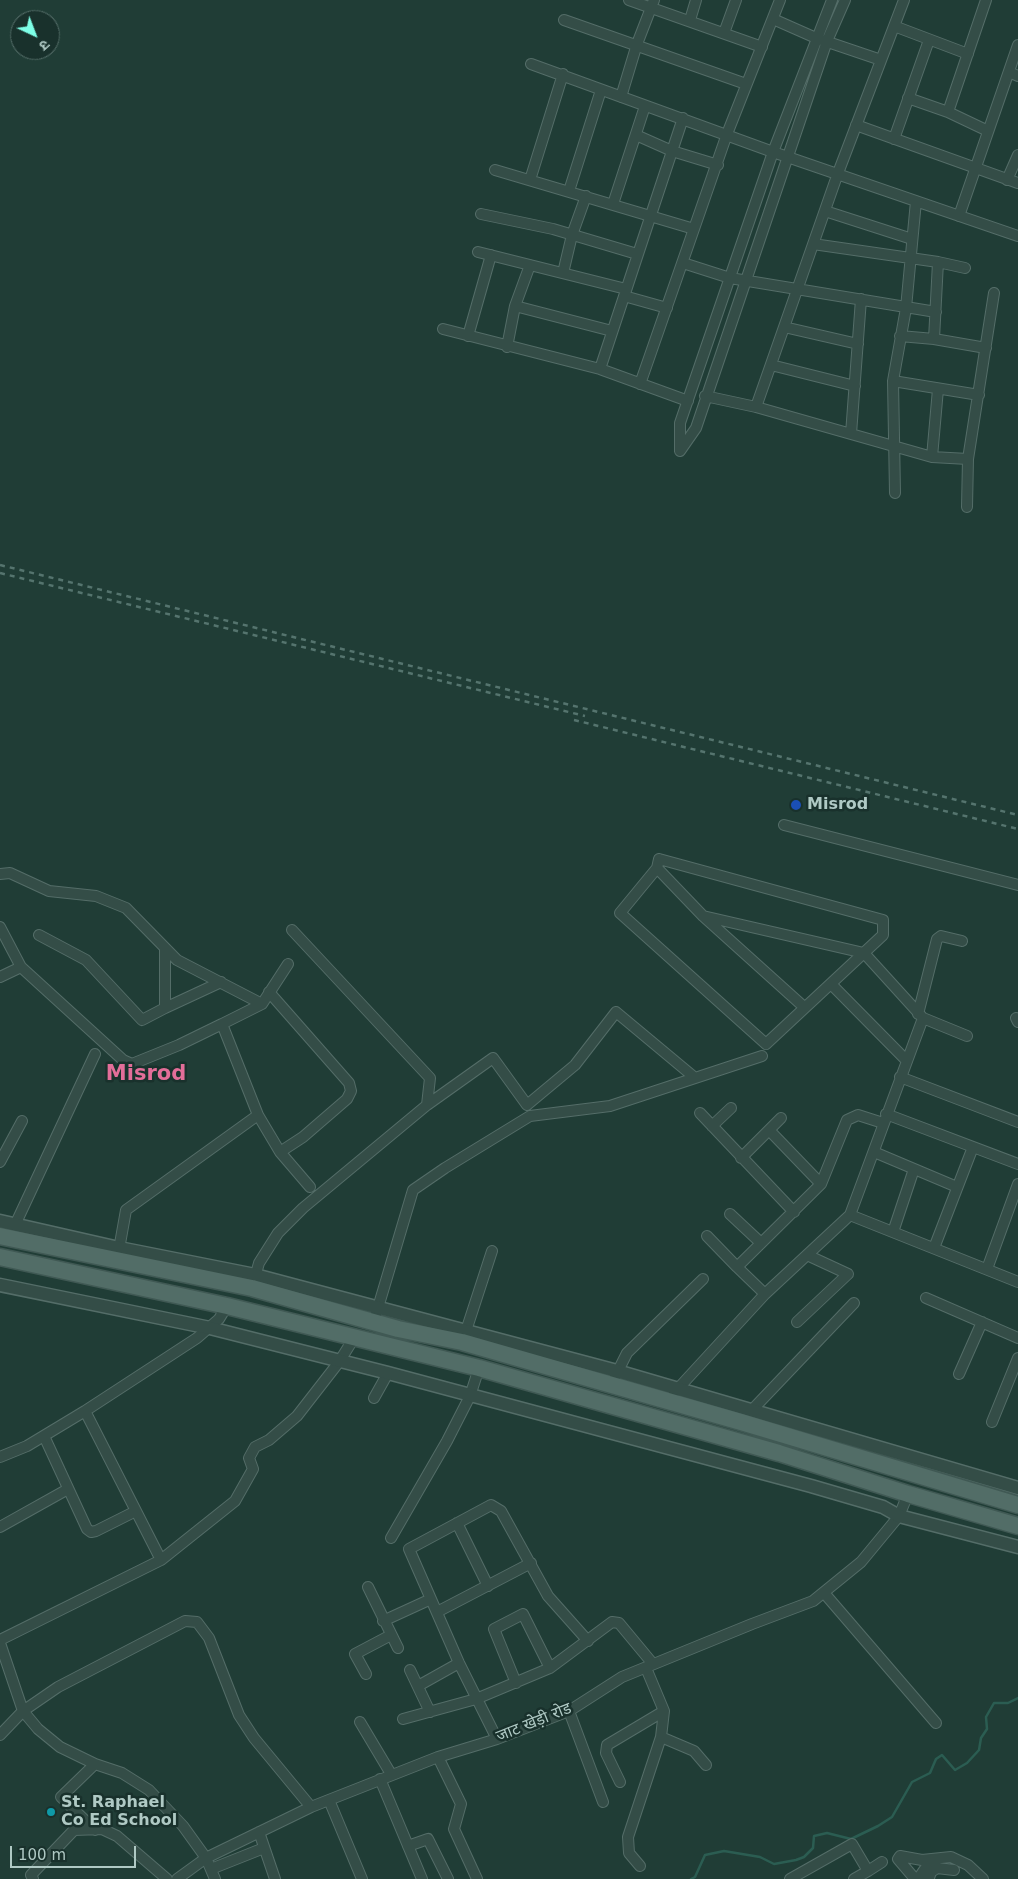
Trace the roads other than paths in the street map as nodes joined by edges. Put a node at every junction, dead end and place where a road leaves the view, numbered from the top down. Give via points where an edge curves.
1 (629, 0) edge
2 (696, 0) edge
3 (736, 0) edge
4 (780, 0) edge
5 (832, 0) edge
6 (845, 0) edge
7 (904, 0) edge
8 (986, 0) edge
9 (653, 4) edge
10 (773, 19) junction
11 (564, 20) dead end
12 (690, 20) junction
13 (894, 26) junction
14 (724, 33) junction
15 (816, 38) junction
16 (929, 40) junction
17 (827, 42) junction
18 (637, 44) junction
19 (1018, 45) edge
20 (762, 46) junction
21 (968, 54) junction
22 (881, 60) junction
23 (532, 64) dead end
24 (563, 74) junction
25 (1013, 74) edge
26 (746, 84) junction
27 (601, 90) junction
28 (621, 97) junction
29 (908, 98) junction
30 (646, 106) junction
31 (948, 112) junction
32 (682, 118) junction
33 (856, 125) junction
34 (988, 131) junction
35 (727, 134) junction
36 (636, 135) junction
37 (894, 139) junction
38 (672, 151) junction
39 (773, 152) junction
40 (1018, 155) edge
41 (788, 156) junction
42 (718, 165) junction
43 (975, 169) junction
44 (495, 170) dead end
45 (838, 172) junction
46 (530, 180) junction
47 (1007, 180) junction
48 (1018, 183) edge
49 (569, 191) junction
50 (586, 196) junction
51 (916, 200) junction
52 (613, 204) junction
53 (824, 211) junction
54 (481, 214) dead end
55 (650, 216) junction
56 (959, 216) junction
57 (694, 229) junction
58 (572, 235) junction
59 (1018, 236) edge
60 (912, 240) junction
61 (813, 244) junction
62 (478, 252) dead end
63 (637, 254) junction
64 (491, 255) junction
65 (909, 258) junction
66 (938, 262) junction
67 (683, 263) junction
68 (530, 265) junction
69 (965, 268) dead end
70 (563, 273) junction
71 (730, 278) junction
72 (745, 281) junction
73 (797, 290) junction
74 (625, 292) junction
75 (994, 293) dead end
76 (861, 299) junction
77 (515, 306) junction
78 (668, 308) junction
79 (906, 308) junction
80 (936, 312) junction
81 (784, 327) junction
82 (443, 329) dead end
83 (612, 331) junction
84 (468, 336) junction
85 (900, 336) junction
86 (934, 339) junction
87 (858, 344) junction
88 (507, 347) junction
89 (986, 348) junction
90 (771, 365) junction
91 (600, 369) junction
92 (893, 380) junction
93 (640, 384) junction
94 (855, 386) junction
95 (938, 389) junction
96 (979, 395) junction
97 (705, 396) junction
98 (688, 400) junction
99 (756, 407) junction
100 (851, 434) junction
101 (894, 447) junction
102 (932, 458) junction
103 (968, 459) junction
104 (895, 493) dead end
105 (967, 507) dead end
106 (784, 825) dead end
107 (657, 868) junction
108 (0, 874) edge
109 (1018, 885) edge
110 (703, 916) junction
111 (0, 927) edge
112 (292, 930) dead end
113 (39, 935) dead end
114 (962, 941) dead end
115 (165, 949) junction
116 (864, 953) junction
117 (288, 964) dead end
118 (21, 967) junction
119 (0, 977) edge
120 (221, 982) junction
121 (831, 984) junction
122 (269, 992) junction
123 (262, 1004) junction
124 (804, 1007) junction
125 (165, 1008) junction
126 (921, 1016) junction
127 (222, 1024) junction
128 (967, 1036) dead end
129 (95, 1054) dead end
130 (762, 1056) dead end
131 (907, 1062) junction
132 (694, 1076) junction
133 (900, 1077) junction
134 (427, 1105) junction
135 (731, 1108) dead end
136 (700, 1113) dead end
137 (258, 1114) junction
138 (781, 1118) dead end
139 (885, 1119) junction
140 (22, 1120) dead end
141 (1017, 1120) edge
142 (712, 1126) junction
143 (769, 1130) junction
144 (973, 1147) junction
145 (280, 1152) junction
146 (874, 1152) junction
147 (741, 1158) junction
148 (0, 1162) edge
149 (1018, 1164) edge
150 (914, 1169) junction
151 (821, 1184) junction
152 (1018, 1184) edge
153 (310, 1187) dead end
154 (957, 1187) junction
155 (794, 1212) junction
156 (730, 1214) dead end
157 (850, 1215) junction
158 (0, 1222) edge
159 (15, 1225) junction
160 (893, 1232) junction
161 (0, 1236) edge
162 (707, 1236) dead end
163 (761, 1243) junction
164 (934, 1248) junction
165 (492, 1252) dead end
166 (118, 1254) junction
167 (807, 1256) junction
168 (0, 1257) edge
169 (737, 1267) junction
170 (987, 1269) junction
171 (703, 1279) dead end
172 (254, 1281) junction
173 (1018, 1282) edge
174 (0, 1285) edge
175 (765, 1294) junction
176 (926, 1298) dead end
177 (854, 1303) dead end
178 (227, 1306) junction
179 (376, 1315) junction
180 (798, 1322) dead end
181 (982, 1322) junction
182 (210, 1328) junction
183 (464, 1336) junction
184 (354, 1338) junction
185 (1018, 1338) edge
186 (1018, 1358) edge
187 (339, 1362) junction
188 (479, 1368) junction
189 (388, 1373) junction
190 (959, 1374) dead end
191 (614, 1378) junction
192 (672, 1395) junction
193 (470, 1396) junction
194 (374, 1398) dead end
195 (752, 1410) junction
196 (85, 1411) junction
197 (992, 1422) dead end
198 (44, 1436) junction
199 (0, 1457) edge
200 (1018, 1488) edge
201 (68, 1489) junction
202 (908, 1494) junction
203 (1018, 1505) edge
204 (136, 1511) junction
205 (899, 1516) junction
206 (457, 1523) junction
207 (1018, 1526) edge
208 (0, 1527) edge
209 (391, 1538) dead end
210 (1018, 1548) edge
211 (161, 1560) junction
212 (531, 1562) junction
213 (488, 1586) junction
214 (368, 1587) dead end
215 (825, 1594) junction
216 (431, 1599) junction
217 (437, 1612) junction
218 (383, 1621) junction
219 (391, 1635) junction
220 (588, 1641) junction
221 (1, 1647) edge
222 (398, 1648) dead end
223 (459, 1663) junction
224 (649, 1666) junction
225 (550, 1668) junction
226 (410, 1670) dead end
227 (366, 1674) dead end
228 (516, 1683) junction
229 (418, 1686) junction
230 (476, 1699) junction
231 (23, 1711) junction
232 (569, 1711) junction
233 (664, 1711) junction
234 (430, 1712) junction
235 (403, 1718) dead end
236 (360, 1722) dead end
237 (936, 1723) dead end
238 (5, 1724) edge
239 (0, 1736) edge
240 (661, 1737) junction
241 (497, 1739) junction
242 (438, 1757) junction
243 (95, 1764) junction
244 (706, 1765) dead end
245 (391, 1774) junction
246 (380, 1779) junction
247 (620, 1782) dead end
248 (329, 1800) junction
249 (603, 1802) dead end
250 (311, 1808) junction
251 (95, 1830) junction
252 (259, 1832) junction
253 (408, 1846) junction
254 (264, 1848) junction
255 (206, 1858) junction
256 (957, 1859) junction
257 (931, 1860) junction
258 (882, 1862) dead end
259 (640, 1866) dead end
260 (868, 1871) junction
261 (213, 1874) edge
262 (955, 1874) edge
263 (929, 1878) dead end
264 (33, 1879) edge
265 (167, 1879) edge
266 (177, 1879) edge
267 (275, 1879) edge
268 (362, 1879) edge
269 (422, 1879) edge
270 (448, 1879) edge
271 (477, 1879) edge
272 (790, 1879) edge
273 (854, 1879) edge
274 (916, 1879) edge
275 (982, 1879) edge

1 - 9 street
2 - 12 street
3 - 14 street
4 - 10 street
5 - 15 street
6 - 17 street
7 - 13 street
8 - 21 street
9 - 12 street
9 - 18 street
10 - 15 street
10 - 20 street
11 - 18 street
12 - 14 street
13 - 16 street
13 - 22 street
14 - 20 street
15 - 17 street
15 - 39 street
16 - 21 street
16 - 29 street
17 - 22 street
17 - 41 street
18 - 26 street
18 - 28 street
19 - 25 street
20 - 26 street
21 - 31 street
22 - 33 street
23 - 24 street
24 - 27 street
24 - 46 street
25 - 34 street
26 - 35 street
27 - 28 street
27 - 49 street
28 - 30 street
29 - 31 street
29 - 37 street
30 - 32 street
30 - 36 street
31 - 34 street
32 - 35 street
32 - 38 street
33 - 37 street
33 - 45 street
34 - 43 street
35 - 39 street
35 - 42 street
36 - 38 street
36 - 52 street
37 - 43 street
38 - 42 street
38 - 55 street
39 - 41 street
39 - 71 street
40 - 47 street
41 - 45 street
41 - 72 street
42 - 57 street
43 - 47 street
43 - 56 street
44 - 46 street
45 - 51 street
45 - 53 street
46 - 49 street
47 - 48 street
49 - 50 street
50 - 52 street
50 - 58 street
51 - 56 street
51 - 60 street
52 - 55 street
53 - 60 street
53 - 61 street
54 - 58 street
55 - 57 street
55 - 63 street
56 - 59 street
57 - 67 street
58 - 63 street
58 - 70 street
60 - 65 street
61 - 65 street
61 - 73 street
62 - 64 street
63 - 74 street
64 - 68 street
64 - 84 street
65 - 66 street
65 - 79 street
66 - 69 street
66 - 80 street
67 - 71 street
67 - 78 street
68 - 70 street
68 - 77 street
70 - 74 street
71 - 72 street
71 - 98 street
72 - 73 street
72 - 97 street
73 - 76 street
73 - 81 street
74 - 78 street
74 - 83 street
75 - 89 street
76 - 79 street
76 - 87 street
77 - 83 street
77 - 88 street
78 - 93 street
79 - 80 street
79 - 85 street
80 - 86 street
81 - 87 street
81 - 90 street
82 - 84 street
83 - 91 street
84 - 88 street
85 - 86 street
85 - 92 street
86 - 89 street
87 - 94 street
88 - 91 street
89 - 96 street
90 - 94 street
90 - 99 street
91 - 93 street
92 - 95 street
92 - 101 street
93 - 98 street
94 - 100 street
95 - 96 street
95 - 102 street
96 - 103 street
97 - 98 street via 696,428 680,451 680,424
97 - 99 street
99 - 100 street
100 - 101 street
101 - 102 street
101 - 104 street
102 - 103 street
103 - 105 street
106 - 109 street
107 - 110 street
107 - 116 street via 659,859 883,920 883,935
107 - 124 street via 620,913 766,1044
108 - 115 street via 10,873 49,891 96,896 126,908
110 - 116 street
110 - 124 street
111 - 118 street
112 - 134 street via 430,1078
113 - 125 street via 86,960 142,1020
114 - 126 street via 941,936 938,939
115 - 120 street via 177,960
115 - 125 street
116 - 121 street
116 - 126 street
117 - 122 street
118 - 119 street
118 - 127 street via 122,1060 132,1064 179,1046
120 - 123 street
120 - 125 street
121 - 124 street
121 - 131 street
122 - 123 street
122 - 145 street via 349,1083 351,1091 348,1099
123 - 127 street
126 - 128 street
126 - 131 street
127 - 137 street
129 - 159 street
130 - 132 street
131 - 133 street
132 - 134 street via 616,1012 575,1065 527,1105 493,1058
132 - 179 street via 610,1106 530,1116 413,1190
133 - 139 street
133 - 141 street
134 - 172 street via 303,1208 278,1233 259,1263
135 - 142 street
136 - 142 street
137 - 145 street
137 - 166 street via 126,1210
138 - 143 street
139 - 144 street
139 - 146 street
139 - 151 street via 858,1115 847,1120
140 - 148 street
142 - 147 street
143 - 147 street
143 - 151 street
144 - 149 street
144 - 154 street
145 - 153 street
146 - 150 street
146 - 157 street
147 - 155 street
150 - 154 street
150 - 160 street
151 - 155 street
152 - 170 street
154 - 164 street
155 - 163 street
156 - 163 street
157 - 160 street
157 - 167 street
158 - 159 street
159 - 166 street
160 - 164 street
161 - 166 main road
162 - 169 street
163 - 169 street
164 - 170 street
165 - 183 street
166 - 172 main road
167 - 175 street
167 - 180 street via 848,1274
168 - 178 main road
169 - 175 street
170 - 173 street
171 - 191 street via 627,1353
172 - 179 main road
174 - 182 street
175 - 192 street
176 - 181 street
177 - 195 street
178 - 182 street
178 - 184 main road
179 - 183 main road
181 - 185 street
181 - 190 street
182 - 187 street
182 - 196 street
183 - 191 main road
184 - 187 street
184 - 188 main road
186 - 197 street
187 - 189 street
187 - 211 street via 297,1416 255,1448 249,1458 253,1469 228,1508
188 - 193 street
188 - 202 main road via 769,1450
189 - 193 street
189 - 194 street
191 - 192 main road
192 - 195 street
192 - 203 main road
193 - 205 street via 820,1489 883,1507
193 - 209 street
195 - 200 street
196 - 198 street
196 - 204 street
198 - 199 street
198 - 201 street
201 - 204 street via 91,1532
201 - 208 street
202 - 205 street, जाट खेड़ी रोड
202 - 207 main road
204 - 211 street
205 - 210 street
205 - 215 street, जाट खेड़ी रोड via 861,1562
206 - 212 street via 491,1505 501,1511
206 - 213 street
206 - 216 street via 409,1549
211 - 221 street
212 - 213 street
212 - 220 street via 548,1596
213 - 217 street
214 - 218 street
215 - 224 street, जाट खेड़ी रोड via 813,1602
215 - 237 street
216 - 217 street
216 - 218 street
217 - 223 street
218 - 219 street
219 - 222 street
219 - 227 street via 355,1654
220 - 224 street via 616,1622
220 - 225 street
221 - 231 street
223 - 229 street
223 - 230 street
224 - 232 street, जाट खेड़ी रोड via 622,1677
224 - 233 street
225 - 228 street
225 - 228 street via 523,1614 494,1629
226 - 229 street
228 - 230 street
229 - 234 street
230 - 234 street
230 - 241 street
231 - 238 street
231 - 243 street via 60,1747
231 - 250 street via 58,1687 186,1621 198,1622 209,1638 239,1715
232 - 241 street, जाट खेड़ी रोड
232 - 249 street
233 - 240 street
233 - 247 street via 607,1745 606,1753
234 - 235 street
236 - 245 street
238 - 239 street
240 - 244 street via 694,1751
240 - 259 street via 628,1837 629,1852
241 - 242 street, जाट खेड़ी रोड
242 - 245 street, जाट खेड़ी रोड
242 - 271 street via 461,1804 454,1829
243 - 251 street via 61,1797
243 - 255 street via 122,1773 149,1790 183,1826
245 - 246 street, जाट खेड़ी रोड
246 - 248 street, जाट खेड़ी रोड
246 - 253 street
248 - 250 street, जाट खेड़ी रोड
248 - 268 street
250 - 252 street, जाट खेड़ी रोड
251 - 264 street via 74,1830 30,1876
251 - 265 street via 102,1829 117,1836
252 - 254 street
252 - 255 street, जाट खेड़ी रोड
253 - 269 street
253 - 270 street via 428,1839
254 - 261 street
254 - 267 street
255 - 261 street
255 - 266 street, जाट खेड़ी रोड
256 - 257 street
256 - 262 street
256 - 275 street
257 - 274 street
257 - 274 street via 900,1856 898,1859
258 - 260 street
260 - 272 street via 852,1844
260 - 273 street
262 - 263 street via 937,1868

